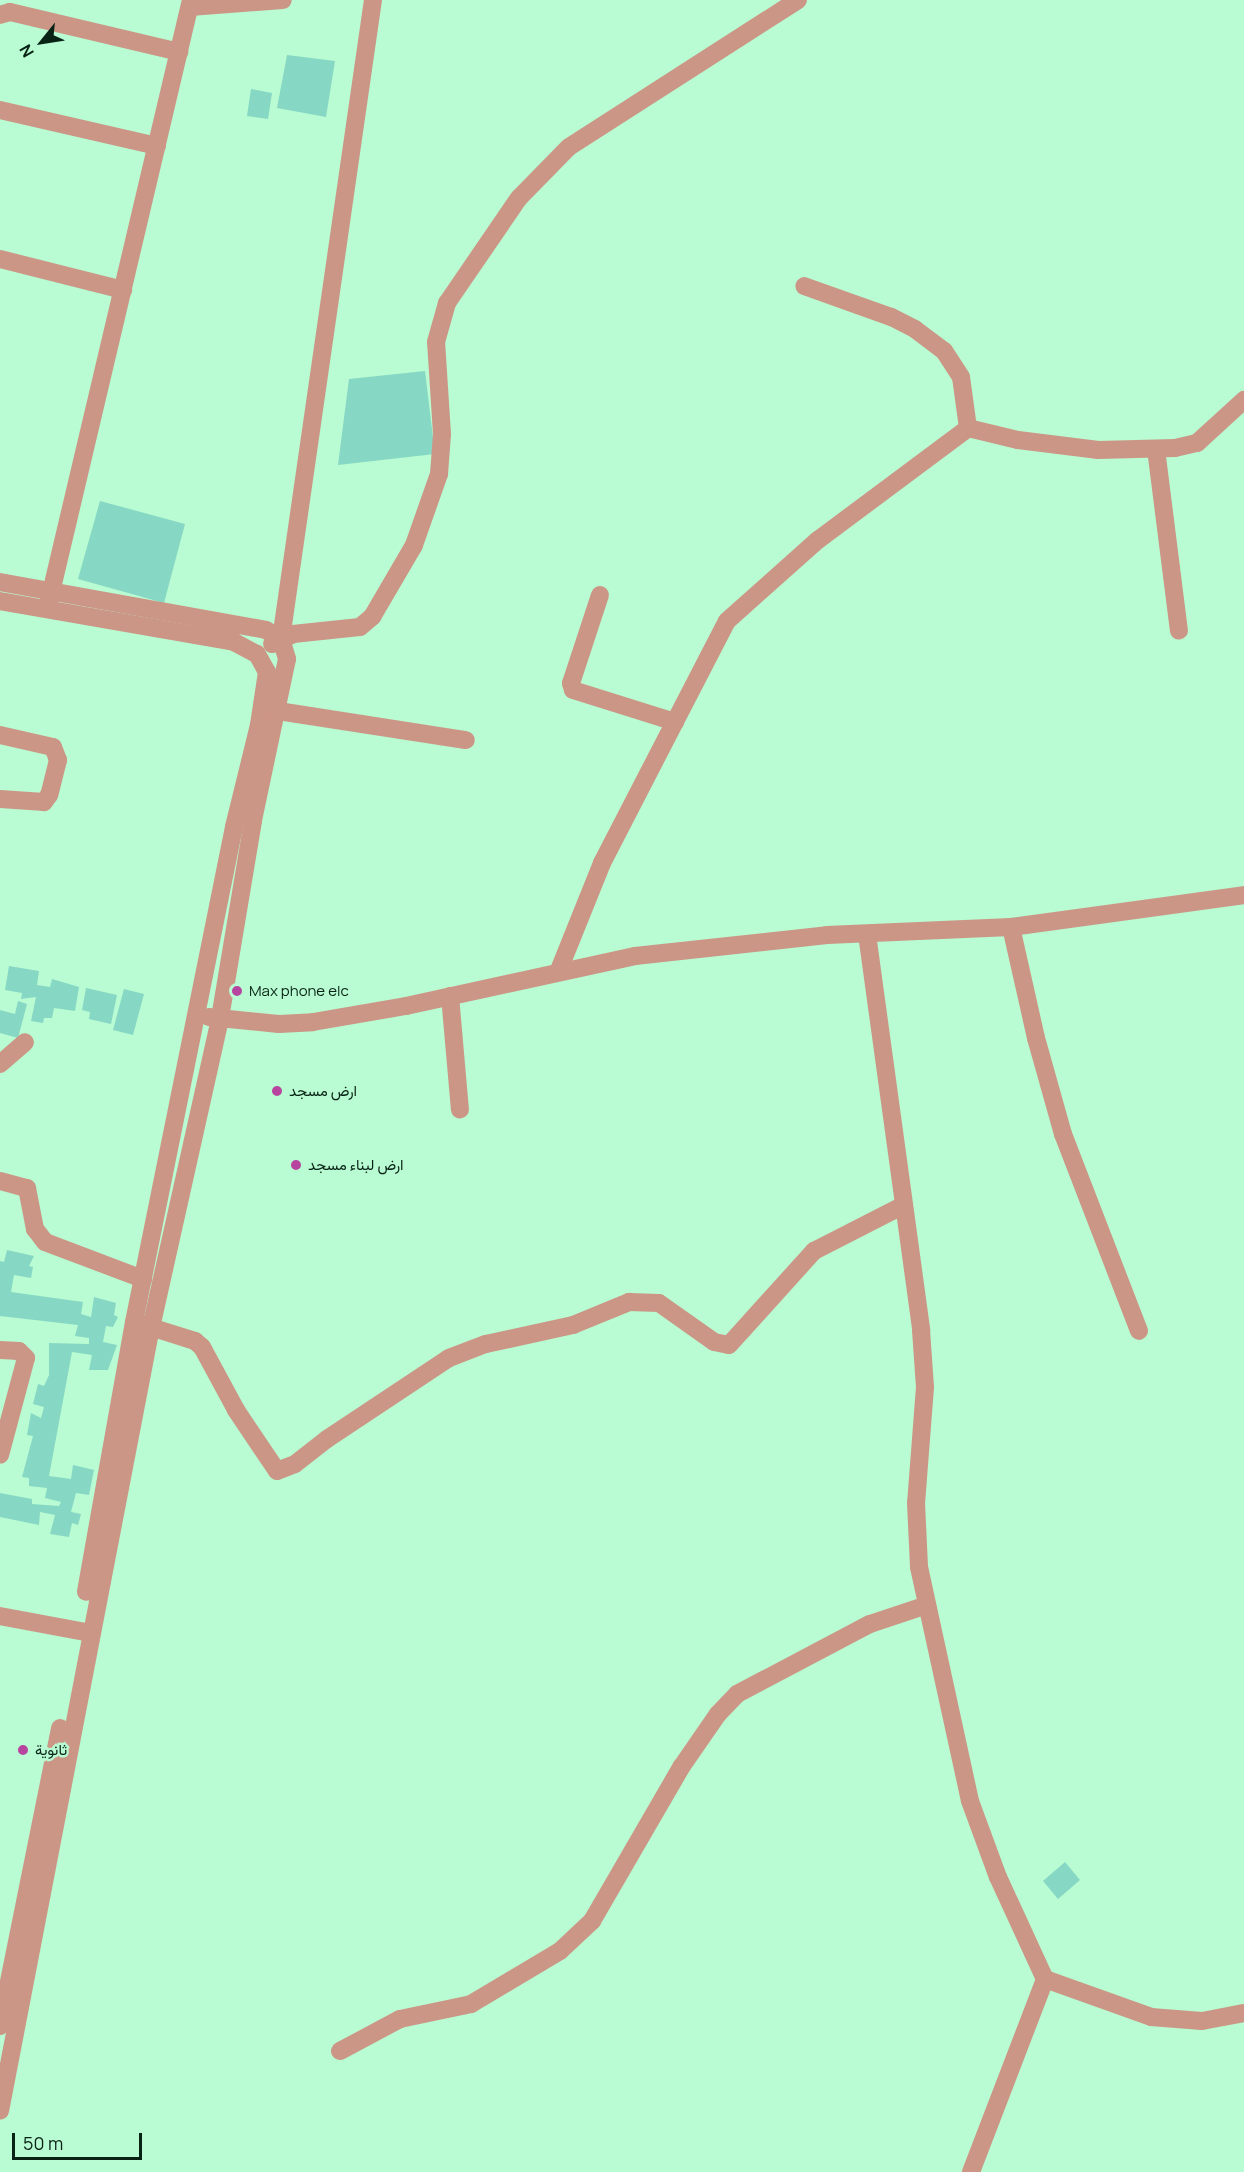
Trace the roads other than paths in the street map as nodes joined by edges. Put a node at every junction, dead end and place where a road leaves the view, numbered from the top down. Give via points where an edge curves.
1 (283, 0) edge
2 (373, 0) edge
3 (798, 0) edge
4 (190, 3) edge
5 (0, 15) edge
6 (179, 52) junction
7 (0, 110) edge
8 (157, 146) junction
9 (0, 259) edge
10 (804, 286) dead end
11 (123, 290) junction
12 (1244, 400) edge
13 (968, 428) junction
14 (1156, 449) junction
15 (0, 582) edge
16 (600, 595) dead end
17 (49, 600) junction
18 (0, 601) edge
19 (1179, 631) dead end
20 (281, 639) junction
21 (257, 654) junction
22 (278, 711) junction
23 (675, 722) junction
24 (0, 735) edge
25 (466, 740) dead end
26 (0, 798) edge
27 (1244, 895) edge
28 (1011, 927) junction
29 (867, 934) junction
30 (559, 970) junction
31 (450, 996) junction
32 (199, 1015) junction
33 (220, 1019) junction
34 (25, 1041) dead end
35 (0, 1064) edge
36 (460, 1110) dead end
37 (0, 1181) edge
38 (904, 1205) junction
39 (143, 1279) junction
40 (142, 1324) junction
41 (1139, 1331) dead end
42 (0, 1350) edge
43 (0, 1455) edge
44 (924, 1606) junction
45 (0, 1616) edge
46 (0, 1628) edge
47 (84, 1638) junction
48 (1046, 1979) junction
49 (1244, 2013) edge
50 (0, 2026) edge
51 (340, 2051) dead end
52 (0, 2111) edge
53 (971, 2172) edge

1 - 4 street
2 - 20 street
3 - 20 street via 569,147 519,198 447,303 435,342 441,434 439,474 414,545 372,617 360,627 342,632 302,632
4 - 6 street
5 - 6 street via 10,12
6 - 8 street
7 - 8 street
8 - 11 street
9 - 11 street
10 - 13 street via 891,317 944,351 961,377
11 - 17 street
12 - 14 street via 1197,443
13 - 14 street via 1018,440 1098,450
13 - 23 street via 818,540 727,621
14 - 19 street
15 - 17 street
16 - 23 street via 571,683 573,690
17 - 18 street
17 - 20 street via 266,630
17 - 21 street via 234,642
20 - 21 street
20 - 22 street via 287,659
21 - 32 street via 267,672 264,696 234,826
22 - 25 street
22 - 33 street via 253,821
23 - 30 street via 602,863
24 - 26 street via 53,747 57,760 50,795 44,802
27 - 28 street
28 - 29 street
28 - 41 street via 1036,1038 1064,1134
29 - 30 street via 739,943
29 - 38 street
30 - 31 street
31 - 33 street via 313,1022 279,1024
31 - 36 street
32 - 33 street
32 - 39 street
33 - 40 street
34 - 35 street
37 - 39 street via 27,1188 35,1229 45,1242
38 - 40 street via 814,1251 729,1345 714,1342 659,1303 629,1302 573,1325 486,1344 448,1358 295,1464 277,1471 236,1410 202,1347 195,1341
38 - 44 street via 925,1387 916,1503
39 - 40 street
40 - 47 street
42 - 43 street via 19,1351 26,1358
44 - 48 street via 970,1800 998,1877
44 - 51 street via 870,1624 737,1694 682,1766 592,1921 560,1951 471,2004 400,2019
45 - 47 street
46 - 47 street
47 - 50 street
47 - 52 street
48 - 49 street via 1151,2018 1202,2020
48 - 53 street

